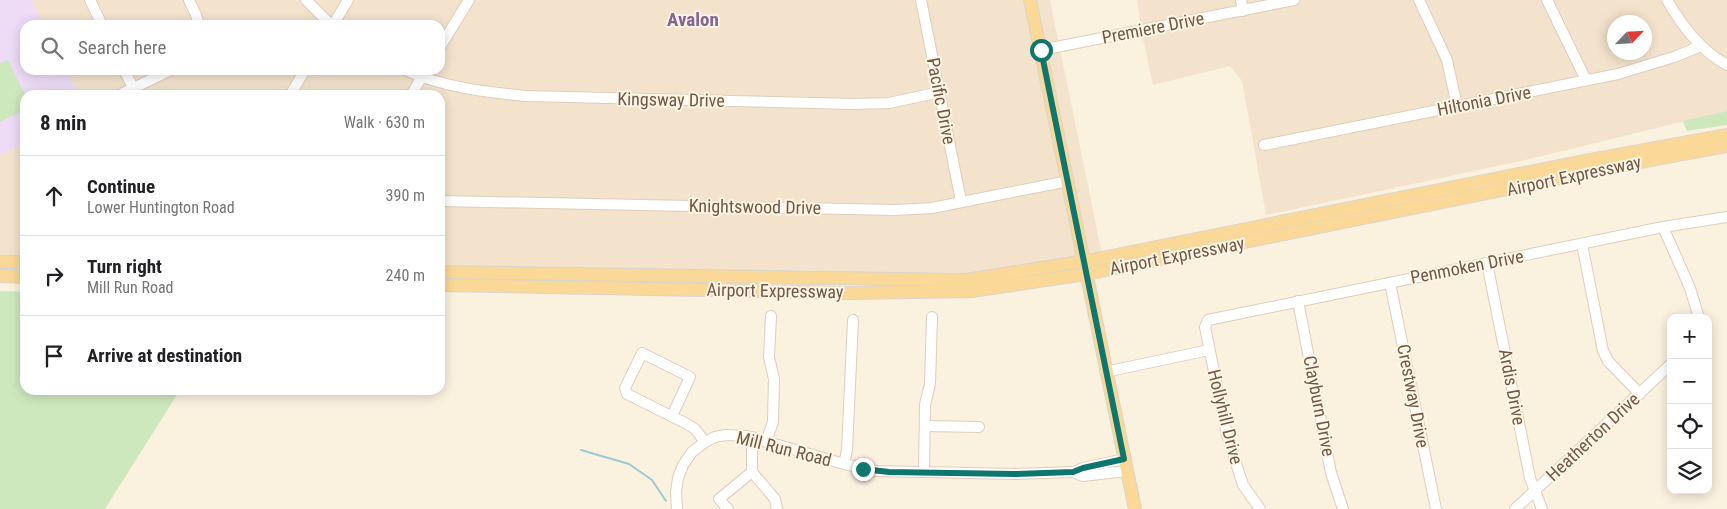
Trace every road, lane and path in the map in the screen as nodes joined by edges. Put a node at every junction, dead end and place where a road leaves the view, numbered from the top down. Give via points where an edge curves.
1 (90, 0) edge
2 (189, 0) edge
3 (306, 0) edge
4 (348, 0) edge
5 (468, 0) edge
6 (921, 0) edge
7 (1030, 0) edge
8 (1241, 0) edge
9 (1294, 0) edge
10 (1419, 0) edge
11 (1547, 0) edge
12 (1666, 0) edge
13 (1243, 11) junction
14 (100, 20) edge
15 (198, 20) edge
16 (327, 20) edge
17 (335, 20) edge
18 (445, 39) edge
19 (1701, 46) junction
20 (1041, 50) junction
21 (1727, 65) edge
22 (126, 75) edge
23 (163, 75) edge
24 (303, 75) edge
25 (423, 75) edge
26 (427, 75) edge
27 (1586, 80) junction
28 (134, 90) edge
29 (138, 90) edge
30 (293, 90) edge
31 (414, 90) edge
32 (940, 92) junction
33 (1458, 106) junction
34 (1727, 135) edge
35 (1264, 145) dead end
36 (1727, 146) edge
37 (1068, 181) junction
38 (445, 201) edge
39 (961, 201) junction
40 (1727, 216) edge
41 (1663, 228) junction
42 (1582, 244) junction
43 (1084, 261) junction
44 (0, 262) edge
45 (20, 262) edge
46 (1487, 263) junction
47 (445, 272) edge
48 (1086, 274) junction
49 (0, 276) edge
50 (20, 277) edge
51 (1390, 283) junction
52 (445, 285) edge
53 (1298, 301) junction
54 (1698, 314) edge
55 (771, 316) dead end
56 (932, 317) dead end
57 (853, 320) dead end
58 (1208, 320) joint
59 (1209, 350) junction
60 (1667, 368) edge
61 (1105, 372) junction
62 (1640, 394) junction
63 (672, 416) junction
64 (925, 426) junction
65 (978, 427) dead end
66 (752, 437) junction
67 (705, 442) junction
68 (766, 442) junction
69 (844, 464) junction
70 (1125, 465) junction
71 (752, 472) junction
72 (924, 472) junction
73 (1535, 490) junction
74 (677, 509) edge
75 (728, 509) edge
76 (777, 509) edge
77 (1135, 509) edge
78 (1260, 509) edge
79 (1343, 509) edge
80 (1436, 509) edge
81 (1515, 509) edge
82 (1542, 509) edge

1 - 14 street
2 - 15 street
3 - 16 street
4 - 17 street
5 - 18 street
6 - 32 street, Pacific Drive
7 - 20 main road
8 - 13 street
9 - 13 street, Premiere Drive
10 - 33 street via 1448,60
11 - 27 street
12 - 19 street
13 - 20 street, Premiere Drive
19 - 21 street
19 - 27 street, Hiltonia Drive via 1646,66
20 - 37 main road
22 - 28 street
23 - 29 street
24 - 30 street
25 - 31 street
26 - 32 street, Kingsway Drive via 480,92 556,97 854,104 889,103
27 - 33 street, Hiltonia Drive
32 - 39 street, Pacific Drive
33 - 35 street, Hiltonia Drive
34 - 43 main road, Airport Expressway
36 - 48 main road, Airport Expressway
37 - 39 street, Knightswood Drive
37 - 43 main road
38 - 39 street, Knightswood Drive via 895,210 932,208
40 - 41 street, Penmoken Drive
41 - 42 street, Penmoken Drive
41 - 54 street via 1690,288
42 - 46 street, Penmoken Drive
42 - 62 street via 1603,351 1608,361
43 - 47 main road, Airport Expressway via 966,280
43 - 48 main road
44 - 45 main road
46 - 51 street, Penmoken Drive
46 - 73 street, Ardis Drive
48 - 52 main road, Airport Expressway via 972,291 870,293
48 - 61 main road
49 - 50 main road
51 - 53 street, Penmoken Drive
51 - 80 street, Crestway Drive
53 - 58 street, Penmoken Drive
53 - 79 street, Clayburn Drive via 1332,473
55 - 68 street via 769,357 774,380 772,422
56 - 64 street
57 - 69 street via 848,450
58 - 59 street, Hollyhill Drive via 1205,327
59 - 61 street
59 - 78 street, Hollyhill Drive via 1236,466 1243,484
60 - 62 street, Heatherton Drive
61 - 70 main road
62 - 73 street, Heatherton Drive
63 - 63 street via 627,394 625,388 642,353 690,377
63 - 67 street via 695,429
64 - 65 street
64 - 72 street
66 - 67 street, Mill Run Road via 726,435
66 - 68 street, Mill Run Road
66 - 71 street
67 - 74 street via 683,465 676,492
68 - 69 street, Mill Run Road
69 - 72 street, Mill Run Road via 876,471
70 - 72 street, Mill Run Road via 1083,476 1073,472
70 - 77 main road
71 - 75 street via 719,499
71 - 76 street via 775,500
73 - 81 street, Heatherton Drive
73 - 82 street, Ardis Drive

